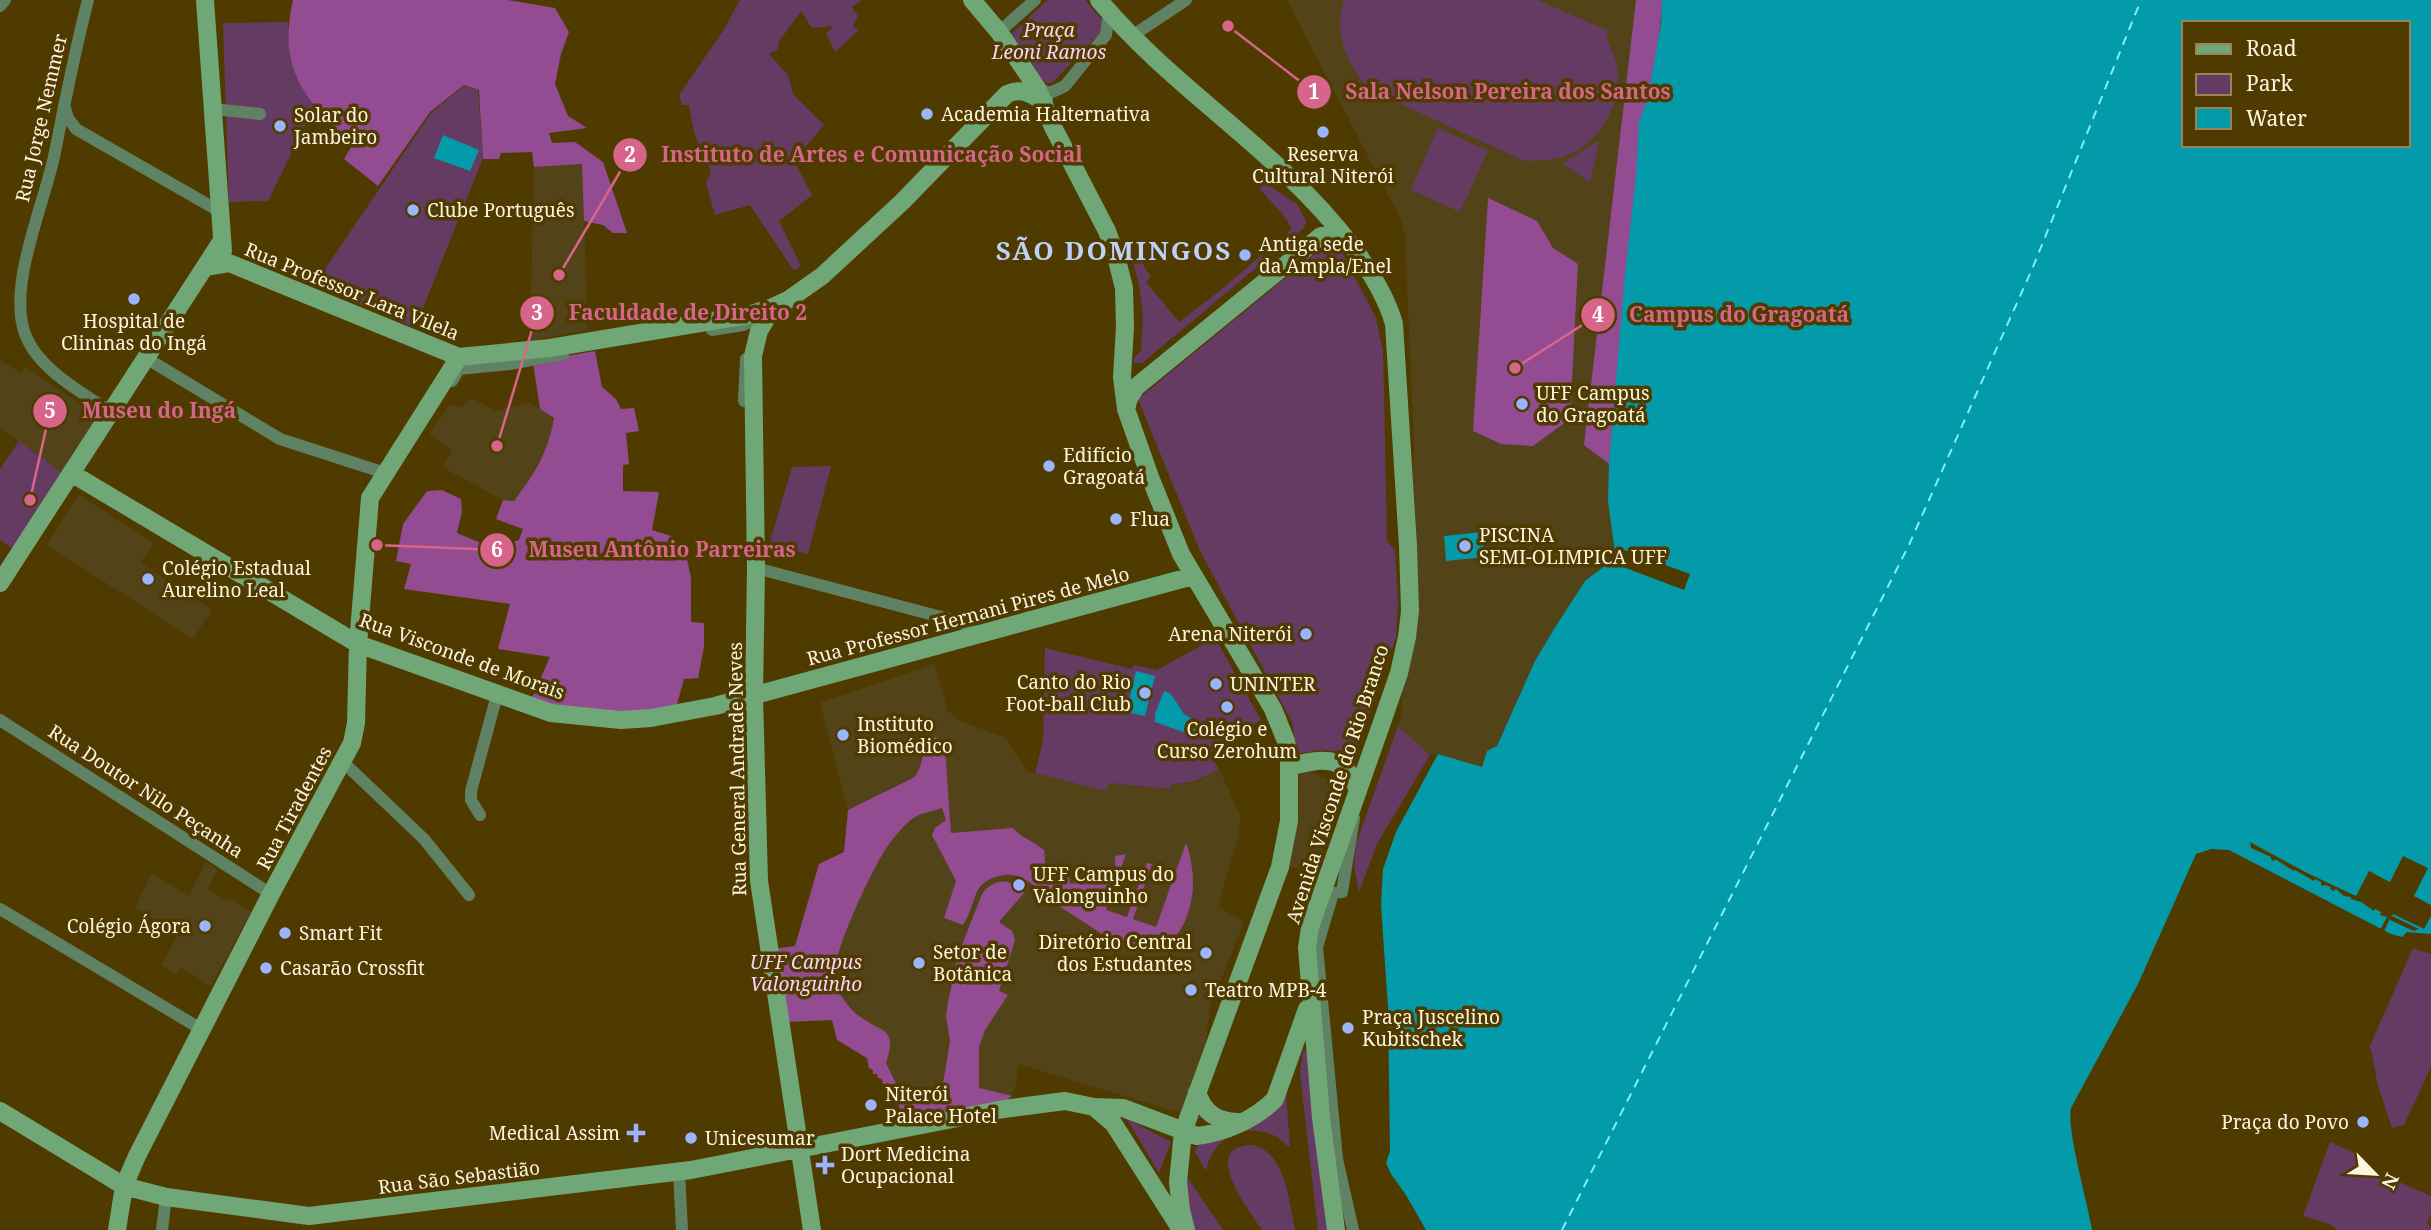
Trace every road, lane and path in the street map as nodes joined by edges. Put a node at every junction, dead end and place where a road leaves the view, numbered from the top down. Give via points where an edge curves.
1 (5, 0) edge
2 (88, 0) edge
3 (205, 0) edge
4 (972, 0) edge
5 (1035, 0) edge
6 (1186, 0) edge
7 (0, 6) edge
8 (1104, 6) edge
9 (999, 32) junction
10 (1132, 36) junction
11 (1041, 95) junction
12 (64, 105) junction
13 (213, 108) junction
14 (260, 114) dead end
15 (76, 130) junction
16 (56, 150) junction
17 (1321, 208) junction
18 (219, 211) junction
19 (1346, 239) junction
20 (221, 242) junction
21 (229, 263) junction
22 (205, 267) junction
23 (773, 307) junction
24 (459, 357) junction
25 (146, 358) junction
26 (1123, 359) junction
27 (744, 401) dead end
28 (1126, 409) junction
29 (111, 412) junction
30 (429, 421) dead end
31 (385, 472) junction
32 (71, 473) junction
33 (757, 568) junction
34 (1193, 576) junction
35 (0, 583) edge
36 (975, 636) junction
37 (358, 644) junction
38 (497, 695) junction
39 (754, 696) junction
40 (0, 720) edge
41 (343, 762) junction
42 (1289, 767) junction
43 (1357, 794) junction
44 (480, 815) dead end
45 (271, 894) junction
46 (469, 895) dead end
47 (0, 909) edge
48 (1310, 998) junction
49 (201, 1029) junction
50 (1197, 1092) junction
51 (1094, 1107) junction
52 (0, 1111) edge
53 (1240, 1122) junction
54 (1183, 1132) junction
55 (799, 1150) junction
56 (679, 1172) junction
57 (124, 1186) junction
58 (166, 1197) junction
59 (117, 1230) edge
60 (162, 1230) edge
61 (682, 1230) edge
62 (812, 1230) edge
63 (1184, 1230) edge
64 (1336, 1230) edge
65 (1353, 1230) edge

1 - 7 street
2 - 12 street, Rua Jorge Nemmer
3 - 13 street
4 - 9 street, Avenida Visconde do Rio Branco
5 - 9 street
6 - 10 street
8 - 10 street
8 - 11 street via 1106,35 1065,86
9 - 11 street, Avenida Visconde do Rio Branco
10 - 17 street, Avenida Visconde do Rio Branco
11 - 23 street, Rua Professor Lara Vilela via 1021,90 1007,94 859,244 806,288
11 - 26 street, Avenida Visconde do Rio Branco via 1116,256 1125,303
12 - 15 street
12 - 16 street, Rua Jorge Nemmer
13 - 14 street
13 - 18 street
15 - 16 street
15 - 18 street
16 - 29 street, Rua Jorge Nemmer via 21,285 20,320 30,346 46,364
17 - 19 street, Avenida Visconde do Rio Branco
17 - 26 street via 1314,226 1145,365 1133,366
18 - 20 street
19 - 28 street via 1321,236 1136,387
19 - 43 street, Avenida Visconde do Rio Branco via 1387,303 1394,324 1410,611 1404,653
20 - 21 street
20 - 22 street
21 - 22 street, Rua Professor Lara Vilela
21 - 24 street, Rua Professor Lara Vilela
22 - 25 street
23 - 24 street, Rua Professor Lara Vilela via 702,324
23 - 33 street, Rua General Andrade Neves via 759,331 753,356
24 - 31 street, Rua Tiradentes
25 - 29 street
25 - 31 street via 280,439
26 - 28 street, Avenida Visconde do Rio Branco
27 - 30 street via 747,350 756,319 743,325 459,369
28 - 34 street, Avenida Visconde do Rio Branco
29 - 32 street
31 - 37 street, Rua Tiradentes via 370,498
32 - 35 street
32 - 37 street, Rua Visconde de Morais
33 - 36 street via 960,622
33 - 39 street, Rua General Andrade Neves
34 - 36 street, Rua Professor Hernani Pires de Melo
34 - 42 street, Avenida Visconde do Rio Branco via 1273,709 1286,741
36 - 39 street, Rua Professor Hernani Pires de Melo
37 - 38 street, Rua Visconde de Morais
37 - 41 street, Rua Tiradentes via 356,723
38 - 39 street, Rua Visconde de Morais via 551,713 621,720
38 - 44 street via 471,791
39 - 55 street, Rua General Andrade Neves via 762,907
40 - 45 street, Rua Doutor Nilo Peçanha
41 - 45 street, Rua Tiradentes
41 - 46 street via 424,839
42 - 43 street via 1316,760 1334,762 1348,771
42 - 50 street, Avenida Visconde do Rio Branco via 1289,821 1280,867
43 - 48 street, Avenida Visconde do Rio Branco via 1310,927
43 - 65 street via 1342,892 1333,893 1317,947 1337,1159
45 - 49 street, Rua Tiradentes
47 - 49 street
48 - 53 street via 1275,1099
48 - 64 street, Avenida Visconde do Rio Branco
49 - 57 street, Rua Tiradentes
50 - 53 street via 1214,1117
50 - 54 street, Avenida Visconde do Rio Branco
51 - 54 street via 1123,1108
51 - 55 street, Rua São Sebastião via 1065,1101 1035,1104
51 - 63 street via 1113,1123
52 - 57 street, Rua São Sebastião
53 - 54 street via 1204,1135
54 - 63 street, Avenida Visconde do Rio Branco via 1178,1182
55 - 56 street, Rua São Sebastião
55 - 62 street, Rua General Andrade Neves
56 - 58 street, Rua São Sebastião via 309,1216
56 - 61 street
57 - 58 street, Rua São Sebastião
57 - 59 street, Rua Tiradentes
58 - 60 street

